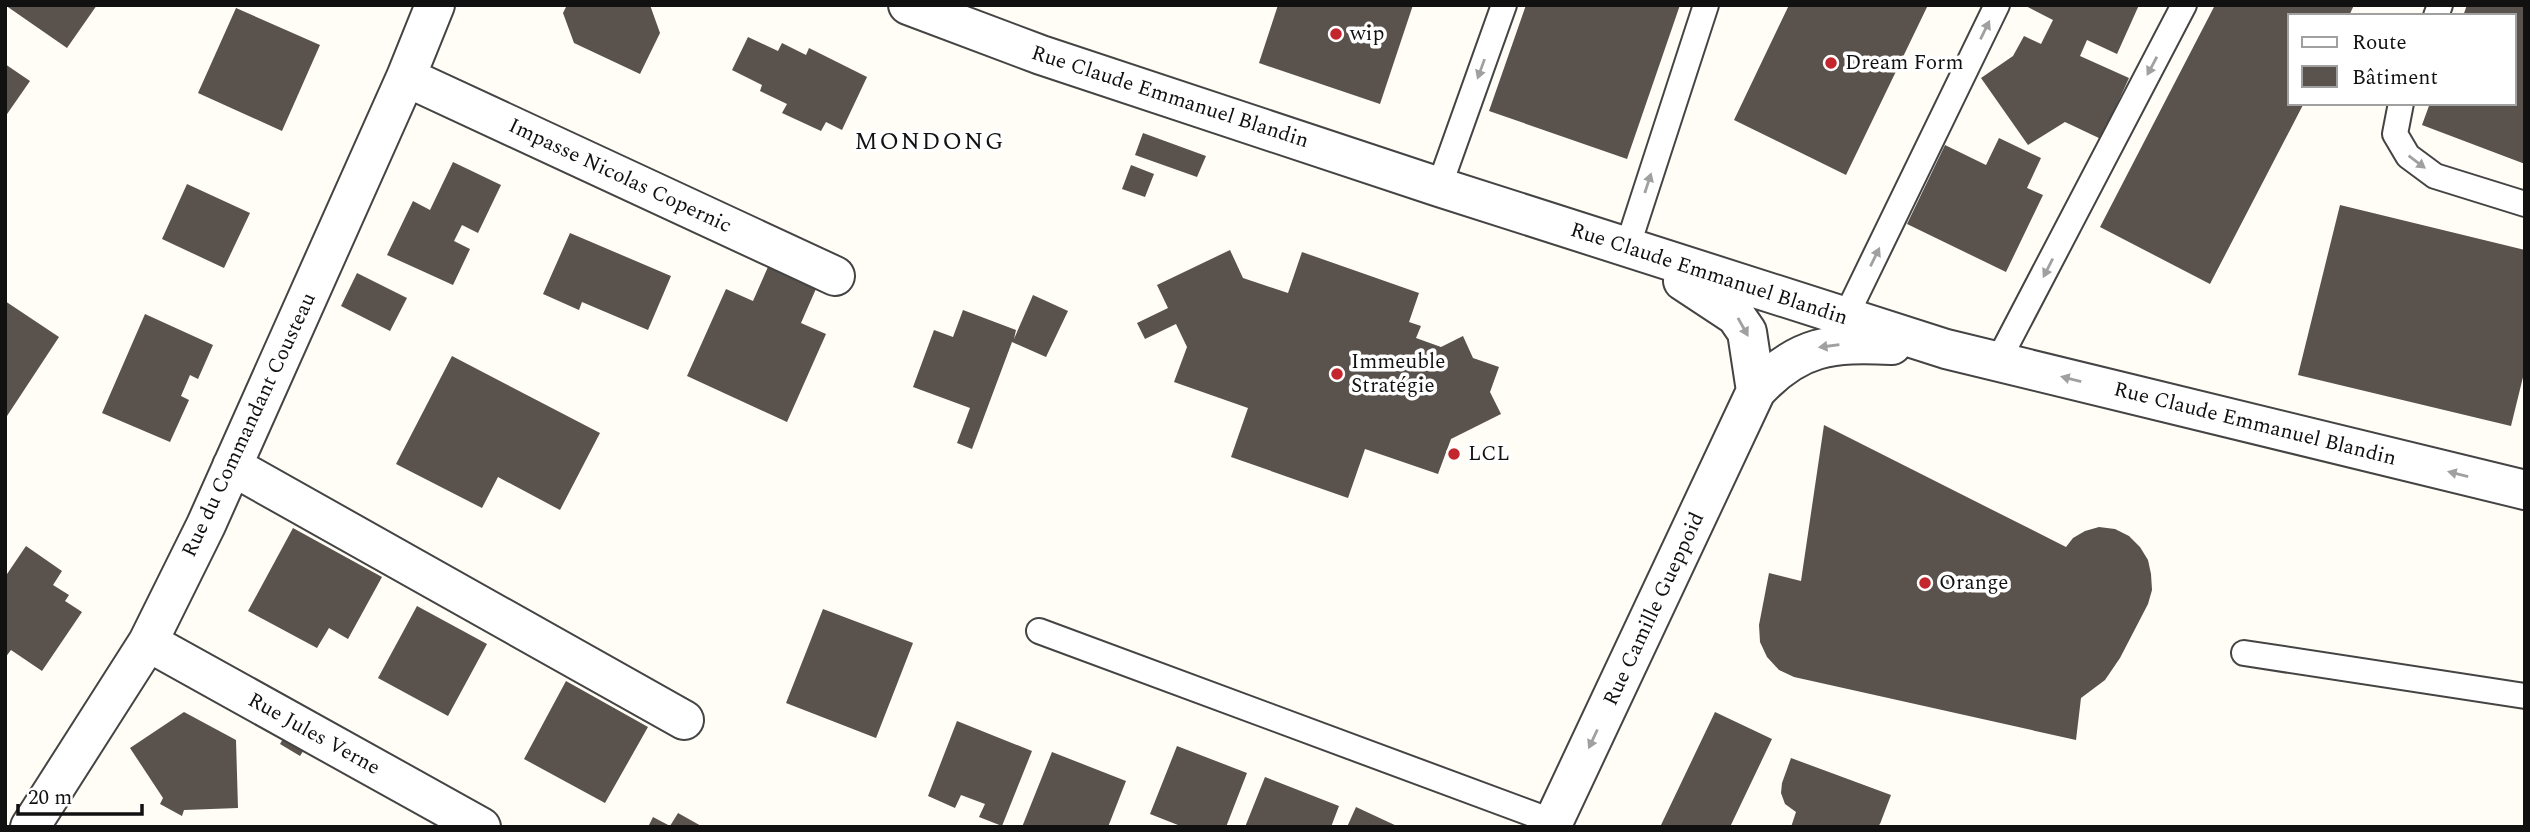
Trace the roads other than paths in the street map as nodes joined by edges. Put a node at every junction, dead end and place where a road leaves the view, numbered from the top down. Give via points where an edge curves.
1 (435, 5) edge
2 (908, 5) edge
3 (1504, 5) edge
4 (1706, 5) edge
5 (1997, 5) edge
6 (2184, 5) edge
7 (406, 77) junction
8 (2401, 105) edge
9 (1439, 187) junction
10 (2525, 204) edge
11 (1627, 248) junction
12 (835, 276) dead end
13 (1845, 318) junction
14 (1946, 349) junction
15 (1998, 361) junction
16 (1755, 391) junction
17 (232, 466) junction
18 (2525, 490) edge
19 (1039, 631) dead end
20 (148, 642) junction
21 (2244, 653) dead end
22 (2525, 695) edge
23 (684, 720) dead end
24 (1553, 824) edge
25 (30, 827) edge
26 (481, 827) edge

1 - 7 street, Rue du Commandant Cousteau
2 - 9 street, Rue Claude Emmanuel Blandin via 1041,55
3 -> 9 lane
11 -> 4 lane
13 -> 5 lane
6 -> 15 lane
7 - 12 street, Impasse Nicolas Copernic
7 - 17 street, Rue du Commandant Cousteau
8 -> 10 lane via 2395,134 2408,156 2435,176
9 - 11 street, Rue Claude Emmanuel Blandin
11 - 13 street, Rue Claude Emmanuel Blandin
11 -> 16 street via 1736,316 1747,332
13 - 14 street, Rue Claude Emmanuel Blandin
14 - 15 street, Rue Claude Emmanuel Blandin
14 -> 16 street, Rue Camille Gueppoid via 1857,343 1820,347 1772,373
18 -> 15 street, Rue Claude Emmanuel Blandin
16 -> 24 street, Rue Camille Gueppoid
17 - 20 street, Rue du Commandant Cousteau
17 - 23 street
19 - 24 lane
20 - 25 street, Rue du Commandant Cousteau
20 - 26 street, Rue Jules Verne
21 - 22 lane

